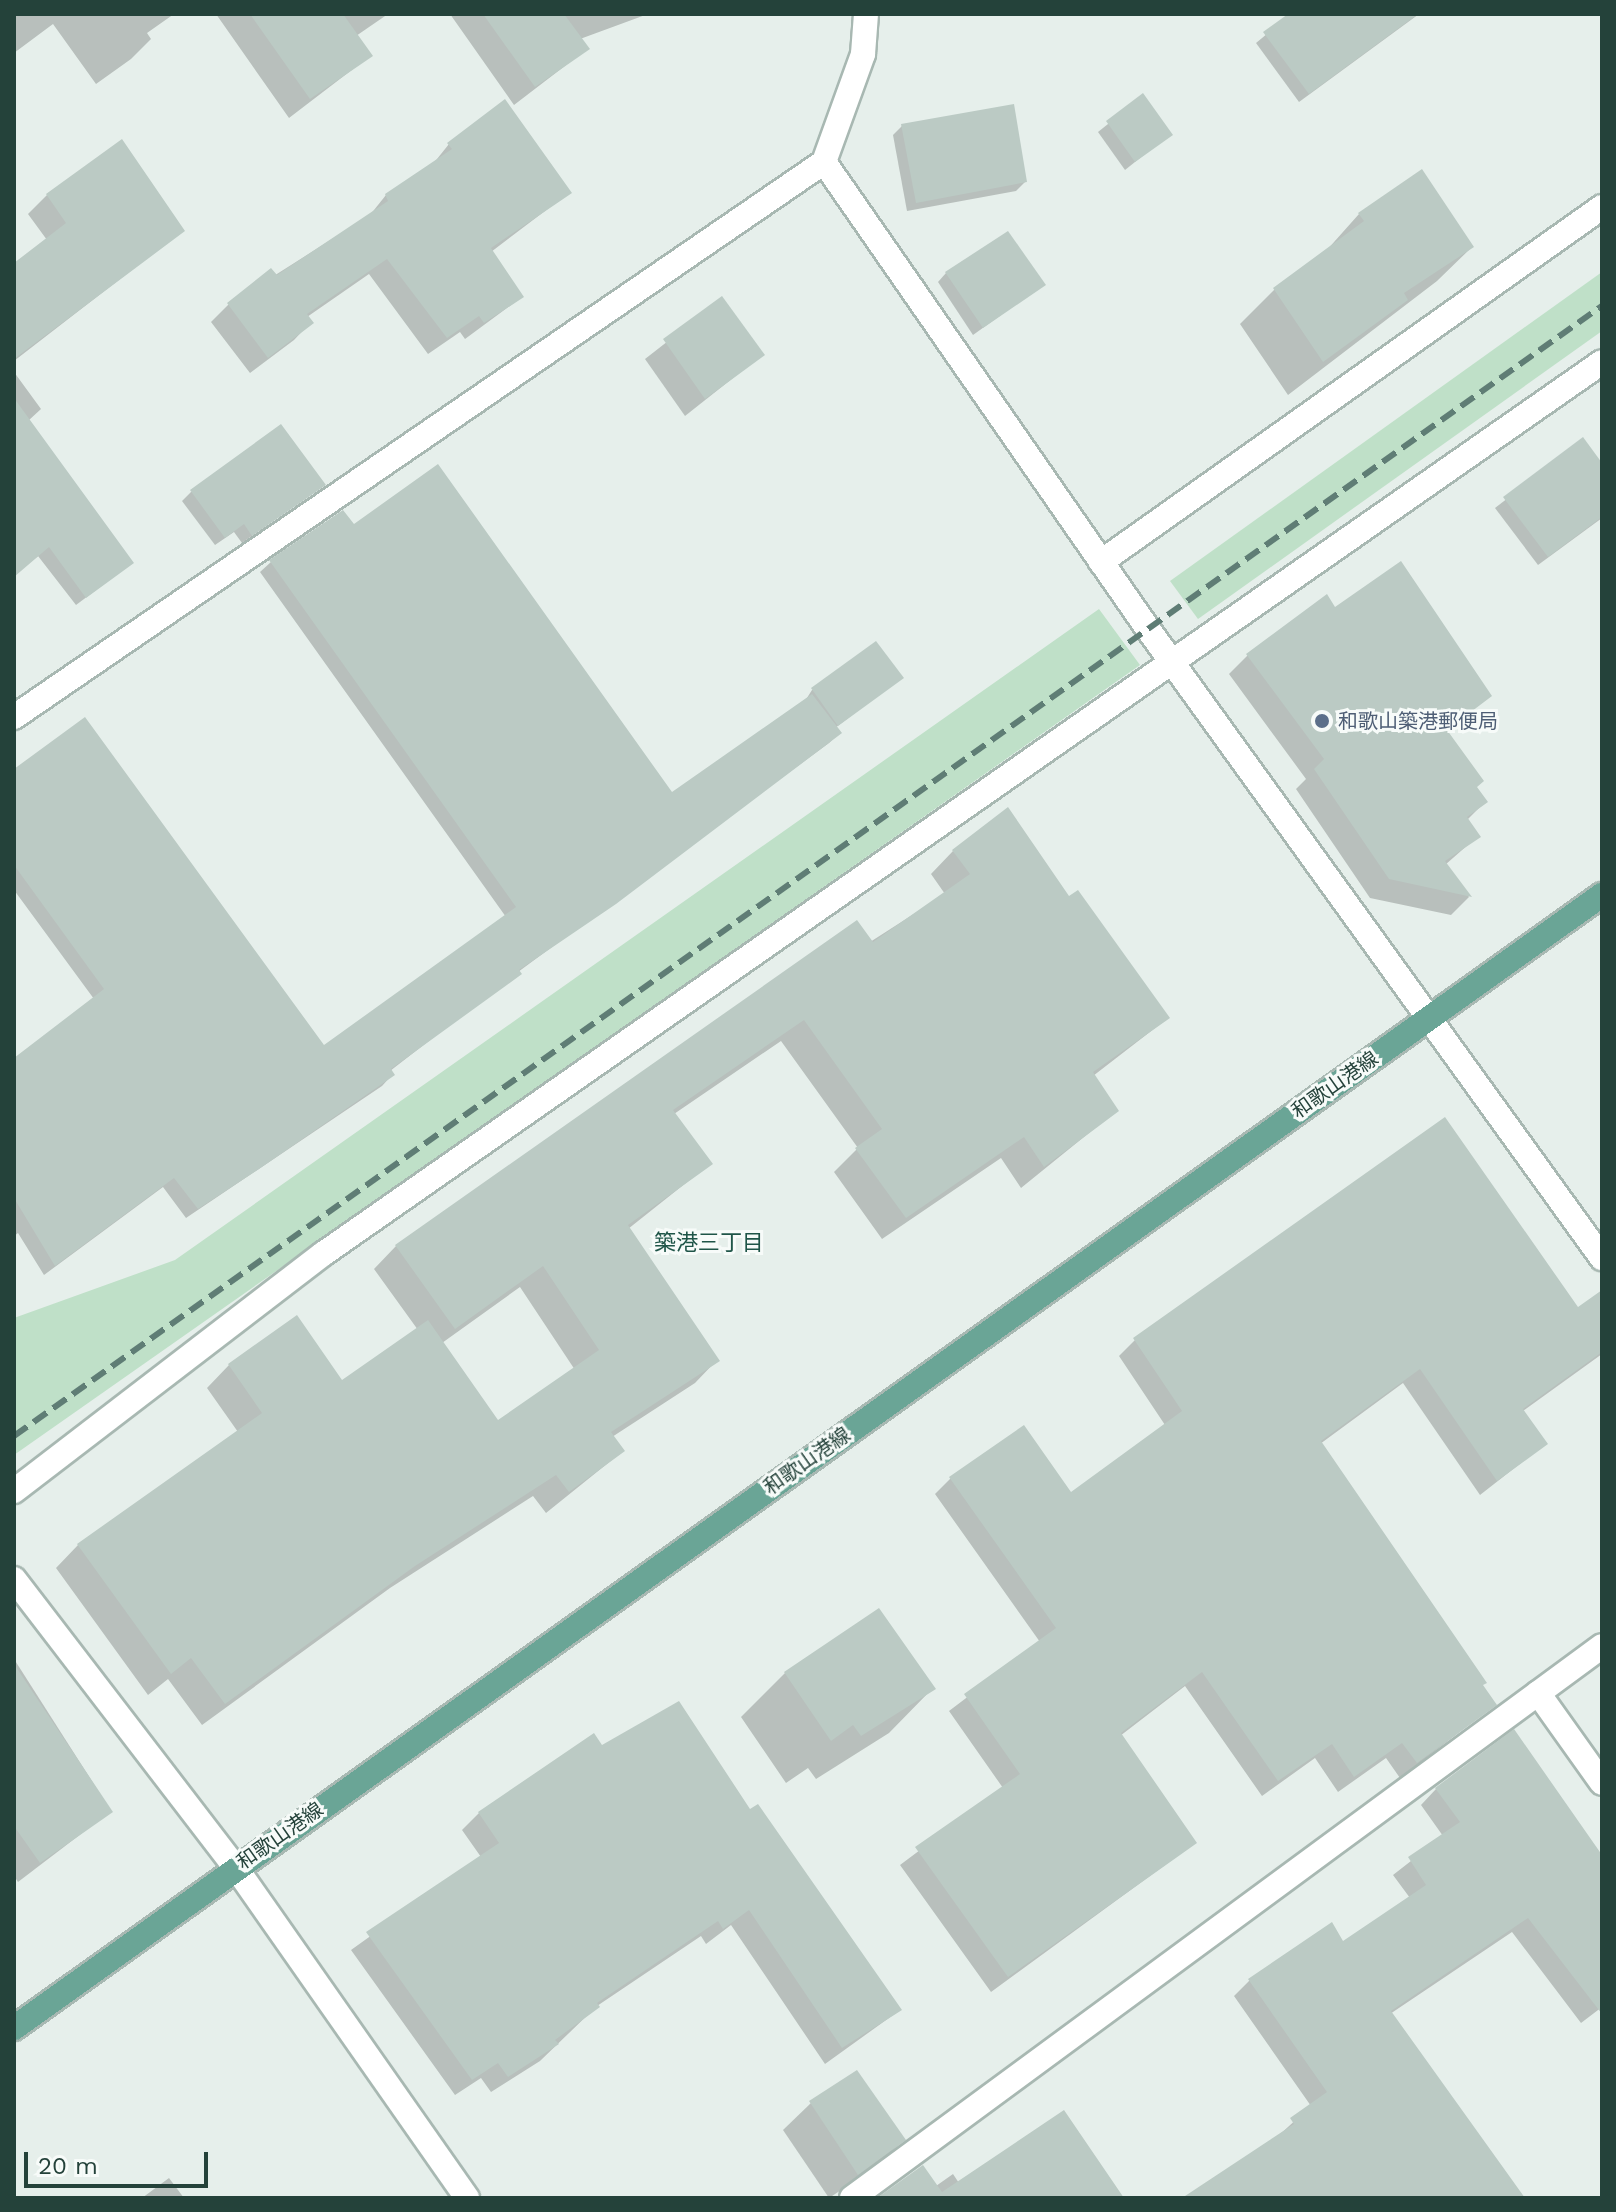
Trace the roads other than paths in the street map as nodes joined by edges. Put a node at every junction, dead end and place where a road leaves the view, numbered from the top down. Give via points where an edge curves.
1 (866, 14) edge
2 (824, 162) junction
3 (1602, 207) edge
4 (1602, 362) edge
5 (1101, 562) junction
6 (1173, 664) junction
7 (14, 717) edge
8 (1602, 895) edge
9 (1427, 1019) junction
10 (1602, 1258) edge
11 (14, 1491) edge
12 (14, 1579) edge
13 (1602, 1646) edge
14 (1538, 1693) junction
15 (1602, 1783) edge
16 (236, 1868) junction
17 (14, 2028) edge
18 (467, 2198) edge
19 (852, 2198) edge

1 - 2 street via 863,54
2 - 5 street
2 - 7 street
3 - 5 street
4 - 6 street
5 - 6 street
6 - 9 street
6 - 11 street via 323,1254
8 - 9 main road, 和歌山港線
9 - 10 street
9 - 16 main road, 和歌山港線
12 - 16 street
13 - 14 street
14 - 15 street
14 - 19 street
16 - 17 main road, 和歌山港線
16 - 18 street

